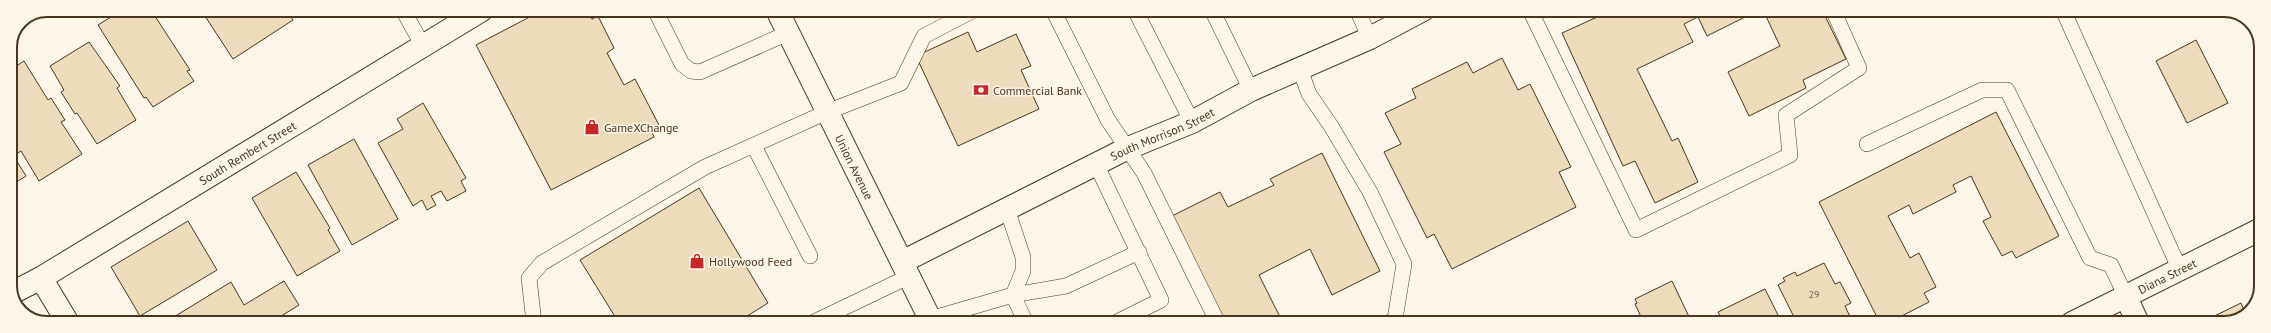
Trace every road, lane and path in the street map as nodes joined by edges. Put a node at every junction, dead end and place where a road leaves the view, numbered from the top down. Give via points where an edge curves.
1 (406, 17) edge
2 (471, 17) edge
3 (658, 17) edge
4 (784, 17) edge
5 (961, 17) edge
6 (1056, 17) edge
7 (1139, 17) edge
8 (1216, 17) edge
9 (1360, 17) edge
10 (1410, 17) edge
11 (1533, 17) edge
12 (1836, 17) edge
13 (2066, 17) edge
14 (1370, 38) junction
15 (423, 46) junction
16 (1300, 69) junction
17 (1252, 90) junction
18 (827, 112) junction
19 (1192, 122) junction
20 (1867, 144) dead end
21 (754, 146) junction
22 (1126, 149) junction
23 (1096, 164) junction
24 (1007, 209) junction
25 (2254, 233) edge
26 (1139, 252) junction
27 (810, 256) dead end
28 (906, 269) junction
29 (2180, 270) junction
30 (41, 278) junction
31 (17, 290) edge
32 (1013, 295) junction
33 (2126, 297) junction
34 (64, 316) edge
35 (533, 316) edge
36 (824, 316) edge
37 (929, 316) edge
38 (947, 316) edge
39 (1023, 316) edge
40 (1129, 316) edge
41 (1215, 316) edge
42 (1395, 316) edge
43 (2087, 316) edge
44 (2135, 316) edge

1 - 15 lane
2 - 15 street, South Rembert Street
3 - 4 lane via 682,64 691,72 700,72
4 - 18 street, Union Avenue
5 - 18 lane via 924,36 900,83
6 - 22 lane via 1108,120
7 - 19 lane
8 - 17 lane
9 - 14 lane
10 - 14 street, South Morrison Street
11 - 12 lane via 1636,230 1790,155 1786,115 1860,68
13 - 29 lane
14 - 16 street, South Morrison Street
15 - 30 street, South Rembert Street
16 - 17 street, South Morrison Street
16 - 42 lane via 1309,94 1332,126 1370,192 1404,264
17 - 19 street, South Morrison Street
18 - 21 lane
18 - 28 street, Union Avenue
19 - 22 street, South Morrison Street
20 - 33 lane via 1982,90 2007,90 2090,258 2111,265
21 - 27 lane
21 - 35 lane via 706,167 542,263 529,278
22 - 23 street, South Morrison Street
22 - 41 lane via 1144,173
23 - 24 street, South Morrison Street
23 - 26 lane
24 - 28 street, South Morrison Street
24 - 32 lane via 1023,257 1023,272
25 - 29 street, Diana Street
26 - 32 lane via 1066,286
26 - 40 lane via 1161,300
28 - 36 lane
28 - 37 street, Union Avenue
29 - 33 street, Diana Street
30 - 31 street, South Rembert Street
30 - 34 street
32 - 38 lane
32 - 39 lane
33 - 43 street, Diana Street
33 - 44 street

